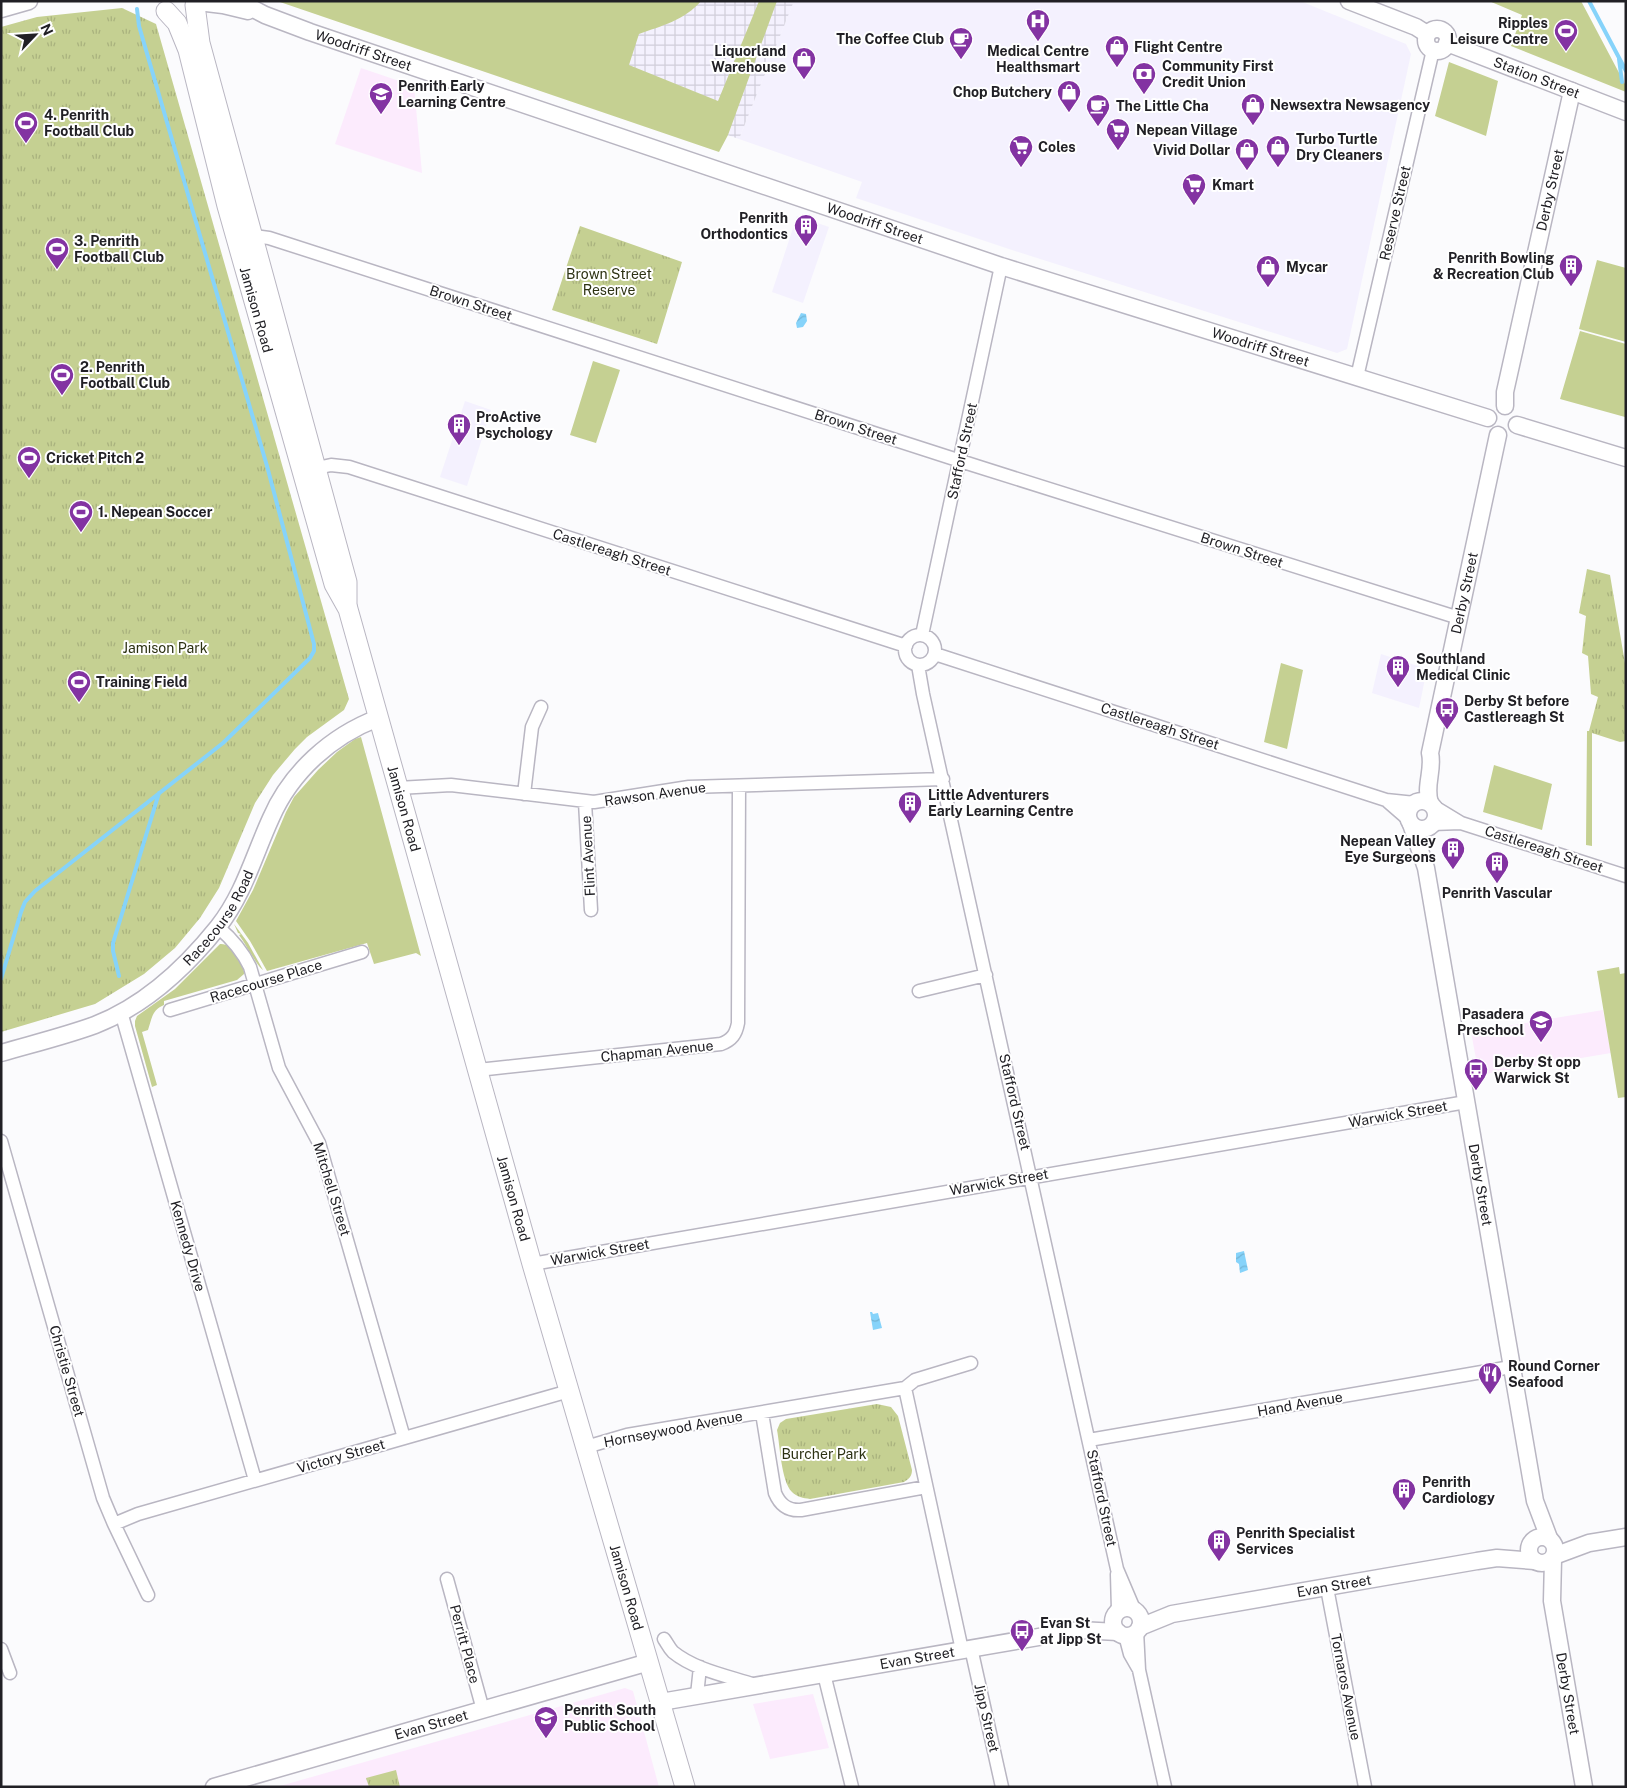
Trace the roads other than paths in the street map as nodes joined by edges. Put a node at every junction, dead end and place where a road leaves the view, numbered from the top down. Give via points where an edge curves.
1 (29, 1) edge
2 (238, 1) edge
3 (1349, 1) edge
4 (197, 3) edge
5 (161, 6) edge
6 (1, 9) edge
7 (265, 15) junction
8 (1436, 42) junction
9 (1572, 91) junction
10 (1626, 112) edge
11 (254, 236) junction
12 (1001, 266) junction
13 (1356, 377) junction
14 (1505, 406) junction
15 (1488, 418) junction
16 (1517, 425) junction
17 (1498, 434) junction
18 (1626, 458) edge
19 (960, 460) junction
20 (317, 468) junction
21 (348, 609) junction
22 (1459, 618) junction
23 (922, 635) junction
24 (906, 646) junction
25 (934, 654) junction
26 (918, 665) junction
27 (541, 707) dead end
28 (378, 718) junction
29 (942, 779) junction
30 (739, 786) junction
31 (398, 788) junction
32 (524, 794) junction
33 (1386, 800) junction
34 (585, 802) junction
35 (1423, 803) junction
36 (1410, 822) junction
37 (1461, 823) junction
38 (1431, 825) junction
39 (1426, 868) junction
40 (1626, 876) edge
41 (591, 910) dead end
42 (218, 926) junction
43 (362, 952) dead end
44 (986, 975) junction
45 (255, 984) junction
46 (919, 991) dead end
47 (170, 1010) dead end
48 (121, 1012) junction
49 (1, 1053) edge
50 (478, 1070) junction
51 (1466, 1102) junction
52 (1, 1142) edge
53 (1031, 1176) junction
54 (532, 1264) junction
55 (971, 1363) dead end
56 (1511, 1367) junction
57 (905, 1388) junction
58 (569, 1391) junction
59 (762, 1413) junction
60 (404, 1438) junction
61 (1089, 1440) junction
62 (586, 1447) junction
63 (255, 1480) junction
64 (926, 1487) junction
65 (1535, 1502) junction
66 (114, 1524) junction
67 (1626, 1537) edge
68 (1531, 1542) junction
69 (1552, 1548) junction
70 (1497, 1558) junction
71 (1535, 1562) junction
72 (447, 1579) dead end
73 (1327, 1588) junction
74 (148, 1595) dead end
75 (1552, 1601) junction
76 (1128, 1622) junction
77 (664, 1639) dead end
78 (1, 1649) edge
79 (967, 1649) junction
80 (649, 1662) junction
81 (700, 1667) junction
82 (10, 1673) dead end
83 (824, 1674) junction
84 (755, 1685) junction
85 (697, 1695) junction
86 (661, 1702) junction
87 (483, 1710) junction
88 (214, 1787) edge
89 (685, 1787) edge
90 (852, 1787) edge
91 (1002, 1787) edge
92 (1165, 1787) edge
93 (1364, 1787) edge
94 (1584, 1787) edge

1 - 6 street
2 - 7 street, Woodriff Street
3 - 8 street, Station Street via 1416,27
4 - 5 main road via 181,14 173,14
4 - 7 street, Woodriff Street via 223,5
4 - 11 main road, Jamison Road via 200,44
5 - 21 main road, Jamison Road via 177,24 188,50 227,206 334,584
7 - 12 street, Woodriff Street
8 - 9 street, Station Street
8 - 13 street, Reserve Street
9 - 10 street, Station Street
9 - 14 street, Derby Street via 1505,392
11 - 19 street, Brown Street
11 - 20 main road, Jamison Road
12 - 13 street, Woodriff Street
12 - 19 street, Stafford Street
13 - 15 street, Woodriff Street
14 - 15 street via 1493,410
14 - 16 street via 1514,412
15 - 17 street via 1491,429
16 - 17 street via 1509,434
16 - 18 street
17 - 22 street, Derby Street
19 - 22 street, Brown Street
19 - 23 street, Stafford Street
20 - 21 main road, Jamison Road via 347,582
20 - 24 street, Castlereagh Street via 330,465 349,467
21 - 28 main road, Jamison Road
22 - 35 street, Derby Street via 1430,753 1431,767
23 - 24 street via 912,637
23 - 25 street via 933,642
24 - 26 street via 908,659
25 - 26 street via 927,663
25 - 33 street, Castlereagh Street
26 - 29 street, Stafford Street
27 - 32 street via 532,726
28 - 31 main road, Jamison Road
28 - 42 street, Racecourse Road via 339,737 310,761 290,784 271,817 246,881
29 - 30 street, Rawson Avenue
29 - 44 street, Stafford Street
30 - 34 street, Rawson Avenue via 681,787
30 - 50 street, Chapman Avenue via 738,1023 732,1038 721,1044
31 - 32 street, Rawson Avenue via 451,785
31 - 50 main road, Jamison Road
32 - 34 street, Rawson Avenue
33 - 35 street, Castlereagh Street
33 - 36 street, Castlereagh Street
34 - 41 street, Flint Avenue
35 - 36 street via 1408,812
35 - 37 street, Castlereagh Street
35 - 38 street, Derby Street via 1435,809 1436,817
36 - 38 street via 1422,829
36 - 39 street, Derby Street
37 - 38 street, Castlereagh Street
37 - 40 street, Castlereagh Street
38 - 39 street, Derby Street via 1427,835
39 - 51 street, Derby Street
42 - 45 street, Mitchell Street via 243,952
42 - 48 street, Racecourse Road via 177,972
43 - 45 street, Racecourse Place
44 - 46 street
44 - 53 street, Stafford Street
45 - 47 street, Racecourse Place
45 - 60 street, Mitchell Street via 279,1068 319,1143
48 - 49 street, Racecourse Road via 95,1025
48 - 63 street, Kennedy Drive
50 - 54 main road, Jamison Road
51 - 53 street, Warwick Street
51 - 56 street, Derby Street
52 - 66 street, Christie Street via 103,1498
53 - 54 street, Warwick Street
53 - 61 street, Stafford Street
54 - 58 main road, Jamison Road
55 - 57 street, Hornseywood Avenue via 915,1380
56 - 61 street, Hand Avenue
56 - 65 street, Derby Street
57 - 59 street, Hornseywood Avenue
57 - 64 street
58 - 60 street, Victory Street
58 - 62 main road, Jamison Road
59 - 62 street, Hornseywood Avenue via 627,1435
59 - 64 street, Hornseywood Avenue via 775,1493 789,1509 801,1510
60 - 63 street, Victory Street
61 - 76 street, Stafford Street
62 - 80 main road, Jamison Road
63 - 66 street, Victory Street
64 - 79 street
65 - 68 street, Derby Street
65 - 69 street, Derby Street
66 - 74 street, Christie Street
67 - 69 street
68 - 69 street, Evan Street via 1538,1537
68 - 70 street, Evan Street
68 - 71 street, Derby Street via 1530,1555
69 - 71 street, Evan Street via 1543,1564
69 - 75 street, Derby Street
70 - 71 street, Evan Street
70 - 73 street, Evan Street
71 - 75 street, Derby Street
72 - 87 street, Perritt Place
73 - 76 street, Evan Street
73 - 93 street, Tornaros Avenue
75 - 94 street, Derby Street
76 - 79 street, Evan Street
76 - 92 street, Stafford Street
77 - 81 street, Evan Street via 672,1650
78 - 82 street
79 - 83 street, Evan Street
79 - 91 street, Jipp Street
80 - 86 main road, Jamison Road
80 - 87 street, Evan Street
81 - 84 street, Evan Street
81 - 85 street
83 - 84 street, Evan Street
83 - 90 street
84 - 85 street, Evan Street
85 - 86 street, Evan Street
86 - 89 main road, Jamison Road
87 - 88 street, Evan Street

